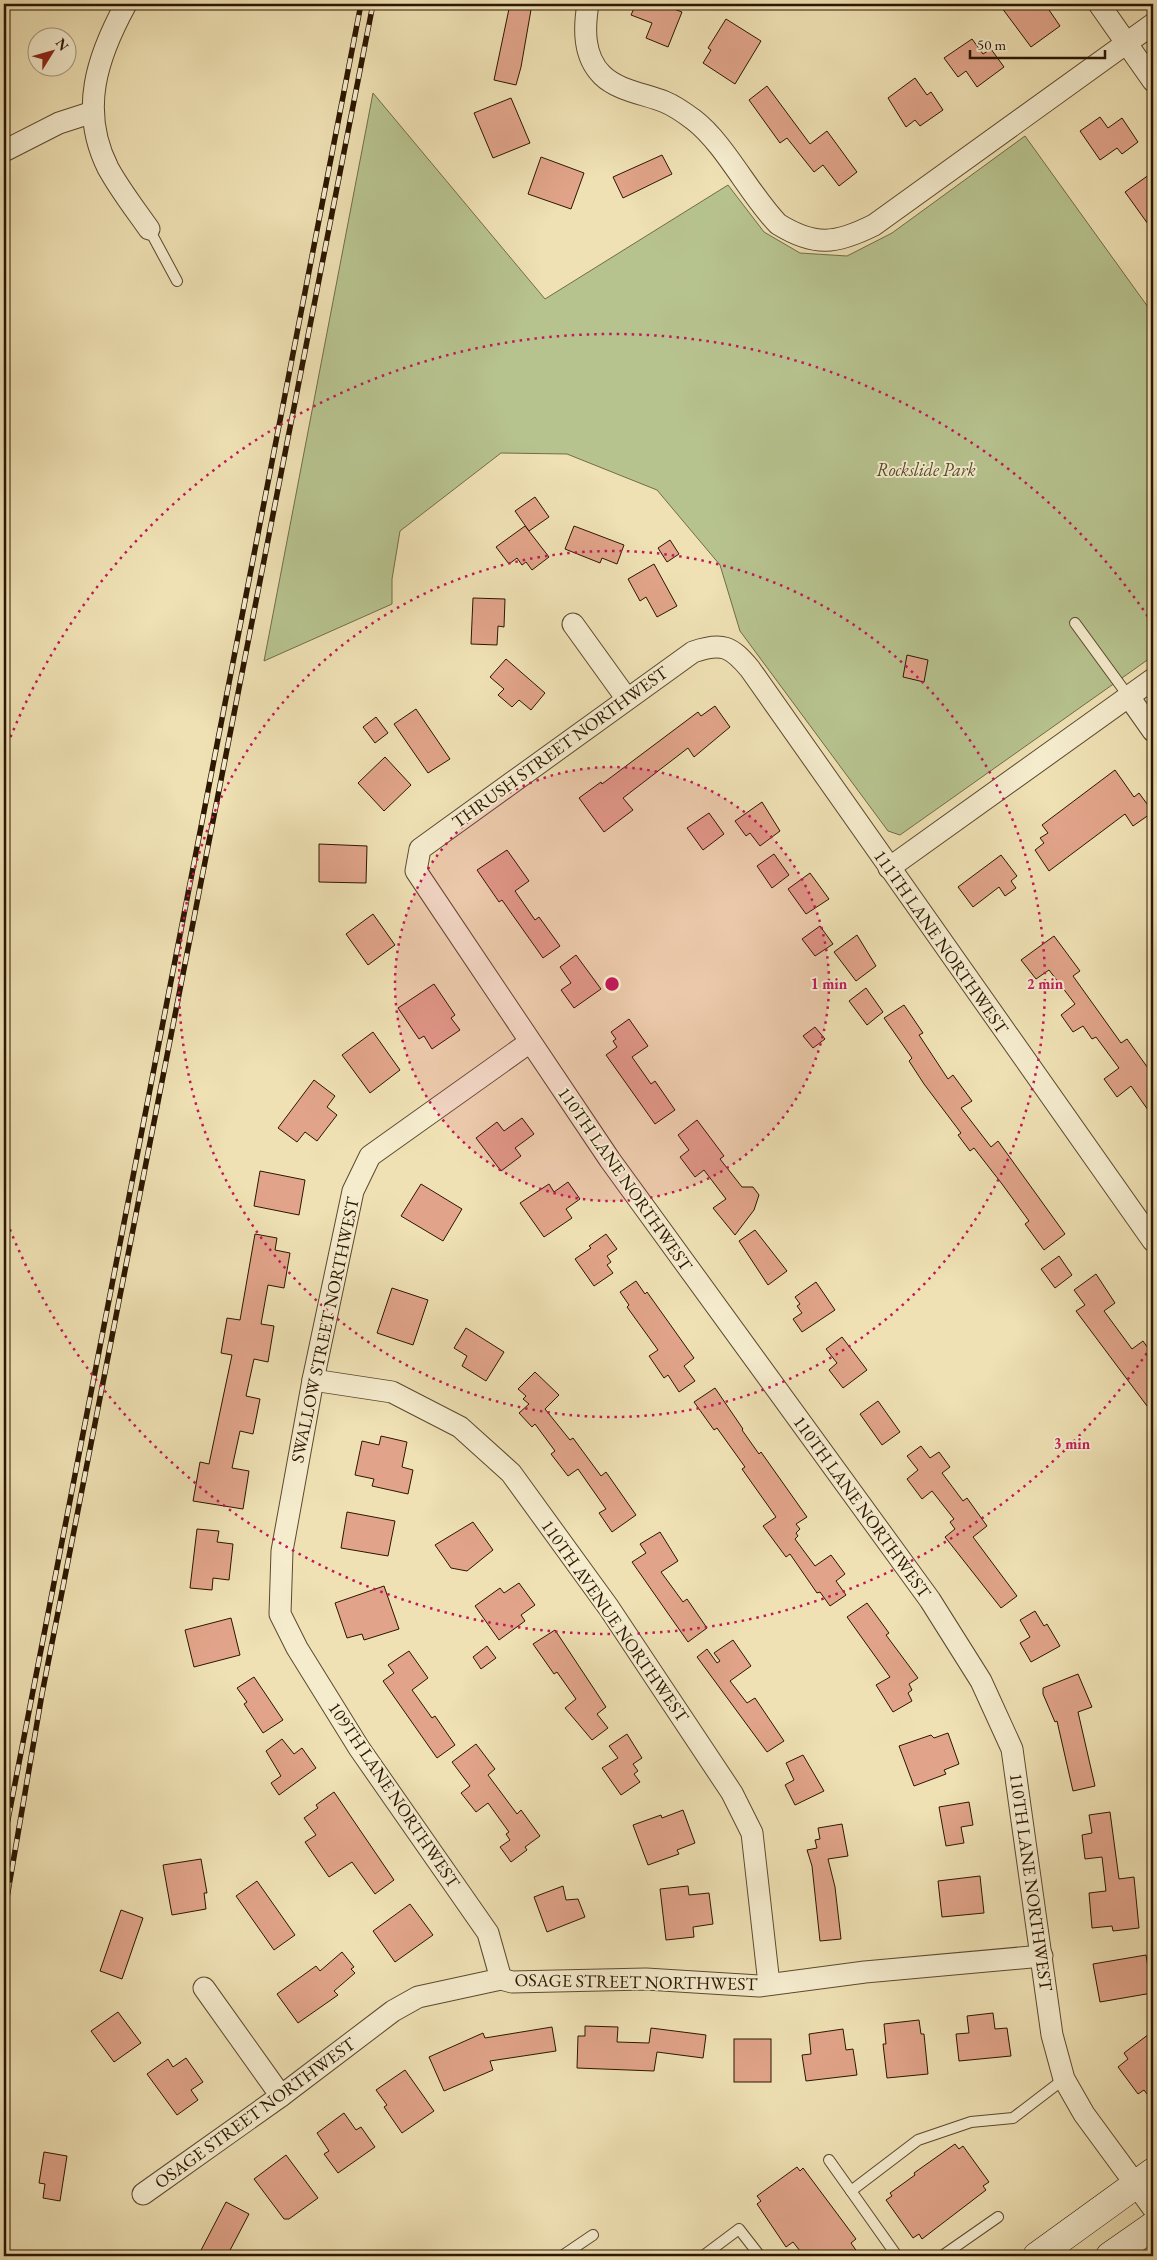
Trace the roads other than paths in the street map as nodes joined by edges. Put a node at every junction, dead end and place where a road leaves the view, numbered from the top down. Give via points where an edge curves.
1 (126, 4) edge
2 (588, 4) edge
3 (1099, 4) edge
4 (1153, 24) edge
5 (1126, 43) junction
6 (1153, 81) edge
7 (93, 112) junction
8 (4, 151) edge
9 (149, 229) joint
10 (178, 281) dead end
11 (1075, 622) dead end
12 (573, 624) dead end
13 (725, 647) joint
14 (1153, 679) edge
15 (1129, 697) junction
16 (627, 699) junction
17 (1153, 731) edge
18 (889, 868) junction
19 (416, 872) joint
20 (530, 1042) junction
21 (1153, 1241) edge
22 (313, 1380) junction
23 (280, 1614) joint
24 (1042, 1956) junction
25 (501, 1979) junction
26 (769, 1984) junction
27 (204, 1988) dead end
28 (1064, 2079) junction
29 (281, 2096) junction
30 (829, 2160) dead end
31 (1145, 2178) edge
32 (851, 2191) junction
33 (143, 2194) dead end
34 (1153, 2208) edge
35 (998, 2217) dead end
36 (1153, 2226) edge
37 (593, 2235) dead end
38 (562, 2256) edge
39 (703, 2256) edge
40 (760, 2256) edge
41 (897, 2256) edge
42 (942, 2256) edge
43 (1038, 2256) edge
44 (1110, 2256) edge

1 - 7 street via 98,67
2 - 5 street via 585,39 602,75 618,85 667,103 696,121 778,224 810,239 850,237 874,225
3 - 5 street
4 - 5 street
5 - 6 street
7 - 8 street via 46,129
7 - 9 street via 108,168
9 - 10 lane
11 - 15 lane
12 - 16 street
13 - 16 street, THRUSH STREET NORTHWEST via 710,646 693,652
13 - 18 street, 111TH LANE NORTHWEST via 750,669
14 - 15 street
15 - 17 street
15 - 18 street
16 - 19 street, THRUSH STREET NORTHWEST via 420,849
18 - 21 street, 111TH LANE NORTHWEST
19 - 20 street, 110TH LANE NORTHWEST
20 - 22 street, SWALLOW STREET NORTHWEST via 370,1156 353,1191
20 - 24 street, 110TH LANE NORTHWEST via 610,1160 930,1600 981,1681 1012,1749
22 - 23 street, SWALLOW STREET NORTHWEST via 282,1551
22 - 26 street, 110TH AVENUE NORTHWEST via 392,1392 460,1427 511,1473 609,1608 739,1807 752,1833
23 - 25 street, 109TH LANE NORTHWEST via 301,1655 359,1748 488,1933
24 - 26 street, OSAGE STREET NORTHWEST
24 - 28 street, 110TH LANE NORTHWEST via 1052,2035
25 - 26 street, OSAGE STREET NORTHWEST via 512,1982 646,1980
25 - 29 street, OSAGE STREET NORTHWEST via 418,1998 393,2011
27 - 29 street
28 - 31 street, 110TH LANE NORTHWEST via 1084,2114
28 - 32 lane via 1012,2118 971,2122 918,2140
29 - 33 street, OSAGE STREET NORTHWEST
30 - 32 lane
31 - 34 street, 110TH LANE NORTHWEST
31 - 43 main road
32 - 41 lane
35 - 42 lane
36 - 44 main road
37 - 38 lane
39 - 40 lane via 738,2229

